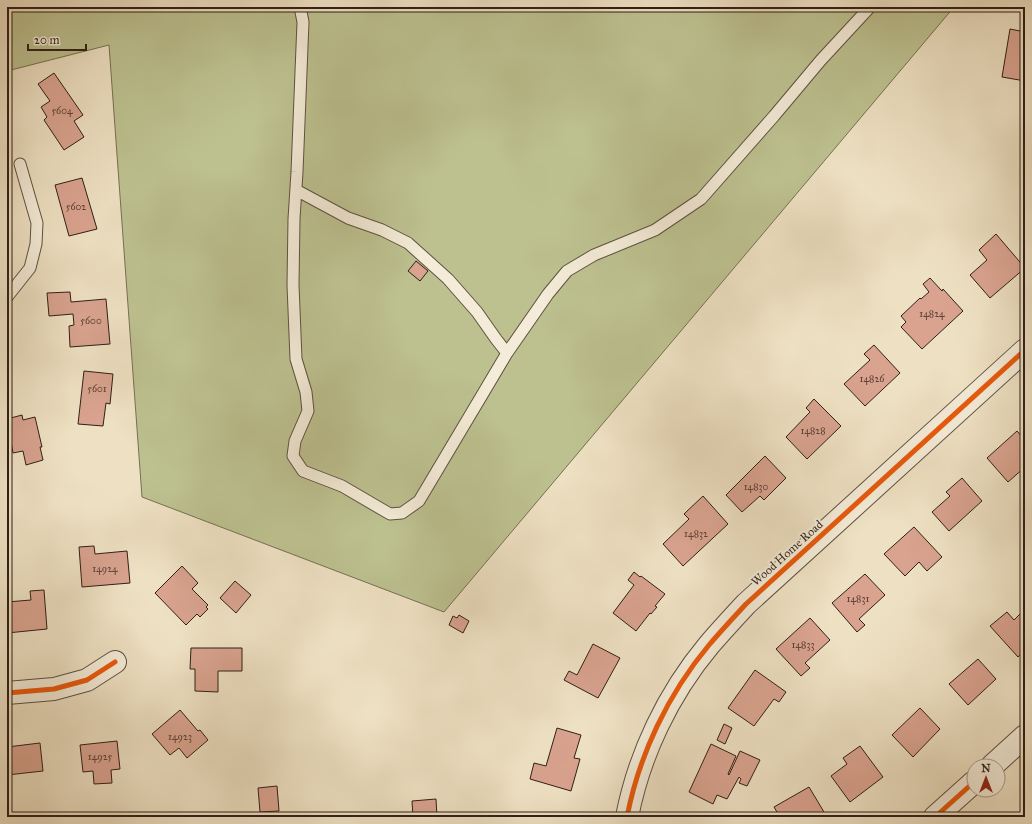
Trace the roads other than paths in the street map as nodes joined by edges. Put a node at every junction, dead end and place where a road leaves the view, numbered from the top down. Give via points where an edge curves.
1 (300, 7) edge
2 (870, 7) edge
3 (20, 164) dead end
4 (296, 190) junction
5 (7, 298) edge
6 (1025, 350) edge
7 (507, 353) junction
8 (115, 662) dead end
9 (7, 693) edge
10 (1025, 736) edge
11 (1001, 758) edge
12 (966, 789) edge
13 (627, 817) edge
14 (935, 817) edge

1 - 4 lane via 303,22
2 - 7 lane via 700,199 655,230 594,255 567,271
3 - 5 lane via 37,223 36,244 30,268
4 - 7 lane via 348,218 408,243 448,279 477,312
4 - 7 lane via 293,286 296,359 306,392 308,411 295,441 293,456 303,471 342,486 390,514 402,513 418,501
6 - 13 street, Wood Home Road via 746,604 708,646 668,706 650,743 630,800
8 - 9 street via 87,680 54,689
10 - 11 street
12 - 14 street

